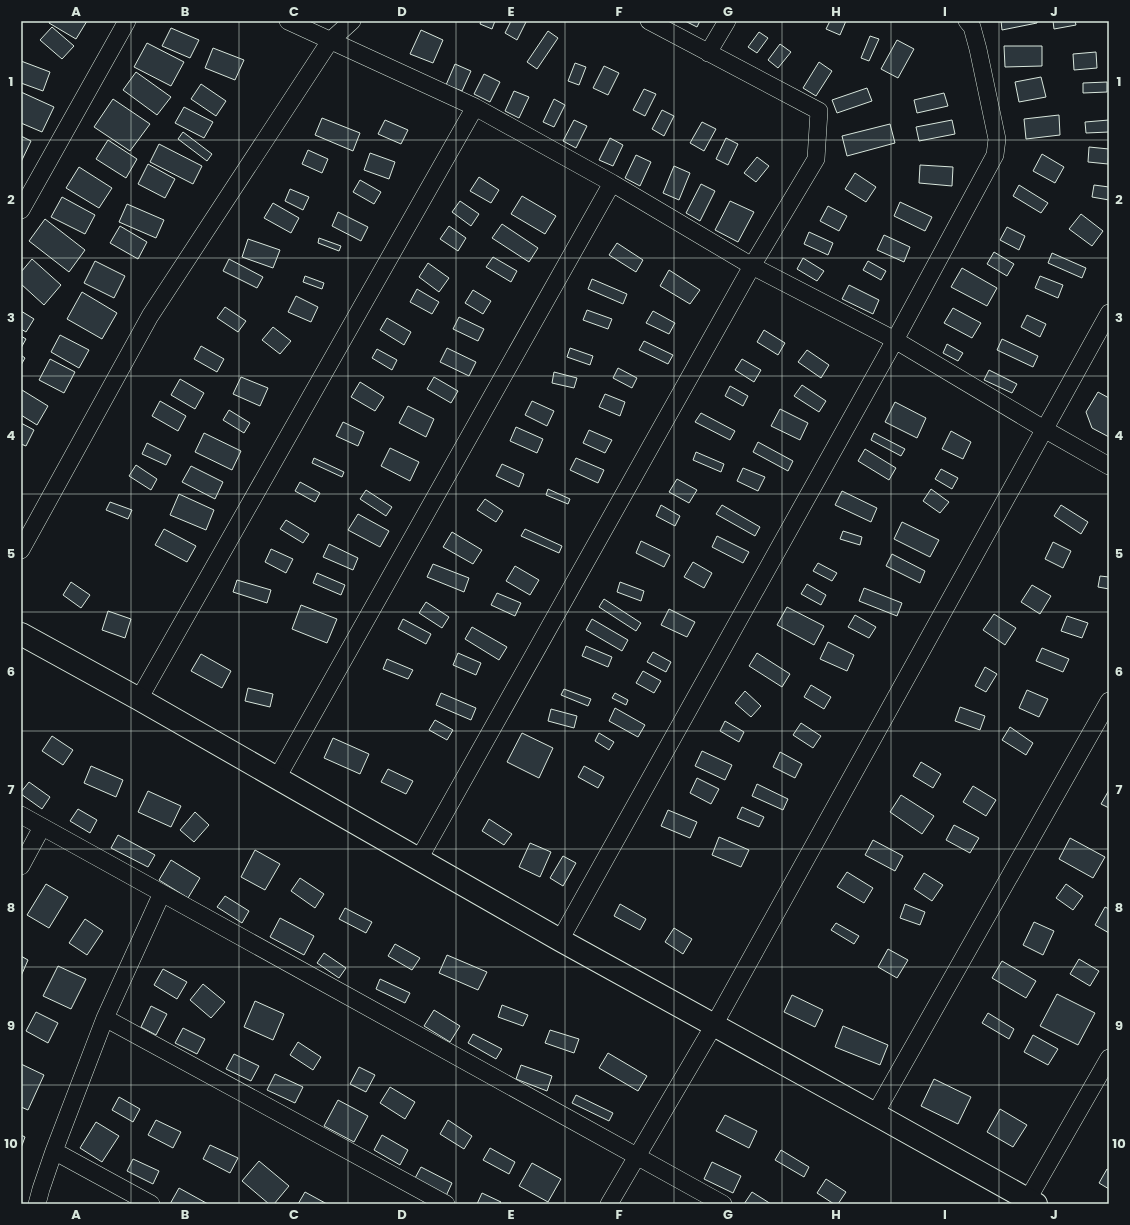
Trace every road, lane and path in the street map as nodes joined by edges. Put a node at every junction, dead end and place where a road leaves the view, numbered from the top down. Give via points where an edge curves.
1 (127, 21) edge
2 (288, 21) edge
3 (352, 21) edge
4 (649, 21) edge
5 (727, 21) edge
6 (967, 21) edge
7 (330, 41) junction
8 (708, 53) junction
9 (475, 107) junction
10 (612, 183) junction
11 (21, 210) edge
12 (752, 266) junction
13 (1109, 313) edge
14 (895, 340) junction
15 (1044, 430) junction
16 (1109, 466) edge
17 (21, 550) edge
18 (21, 634) edge
19 (139, 699) junction
20 (1109, 701) edge
21 (277, 778) junction
22 (21, 815) edge
23 (42, 827) junction
24 (420, 860) junction
25 (21, 866) edge
26 (162, 893) junction
27 (560, 940) junction
28 (105, 1018) junction
29 (714, 1025) junction
30 (1109, 1058) edge
31 (875, 1114) junction
32 (54, 1150) junction
33 (638, 1156) junction
34 (1032, 1202) edge
35 (37, 1204) edge
36 (151, 1204) edge
37 (446, 1204) edge
38 (609, 1204) edge
39 (723, 1204) edge

1 - 11 street
2 - 7 street
3 - 7 street
4 - 8 street
5 - 8 street
6 - 14 street via 972,27 980,56 997,139 995,156
7 - 9 street
7 - 17 street via 150,316
8 - 12 street via 819,111 816,159
9 - 10 street
9 - 19 street
10 - 12 street
10 - 21 street
12 - 14 street
12 - 24 street
13 - 15 street
14 - 15 street
14 - 27 street
15 - 16 street
15 - 29 street
18 - 19 street
19 - 21 street
20 - 31 street
21 - 24 street
22 - 23 street
23 - 25 street
23 - 26 street
24 - 27 street
26 - 28 street
26 - 33 street
27 - 29 street
28 - 32 street
28 - 37 street
29 - 31 street
29 - 33 street
30 - 34 street
31 - 34 street
32 - 35 street
32 - 36 street
33 - 38 street
33 - 39 street

